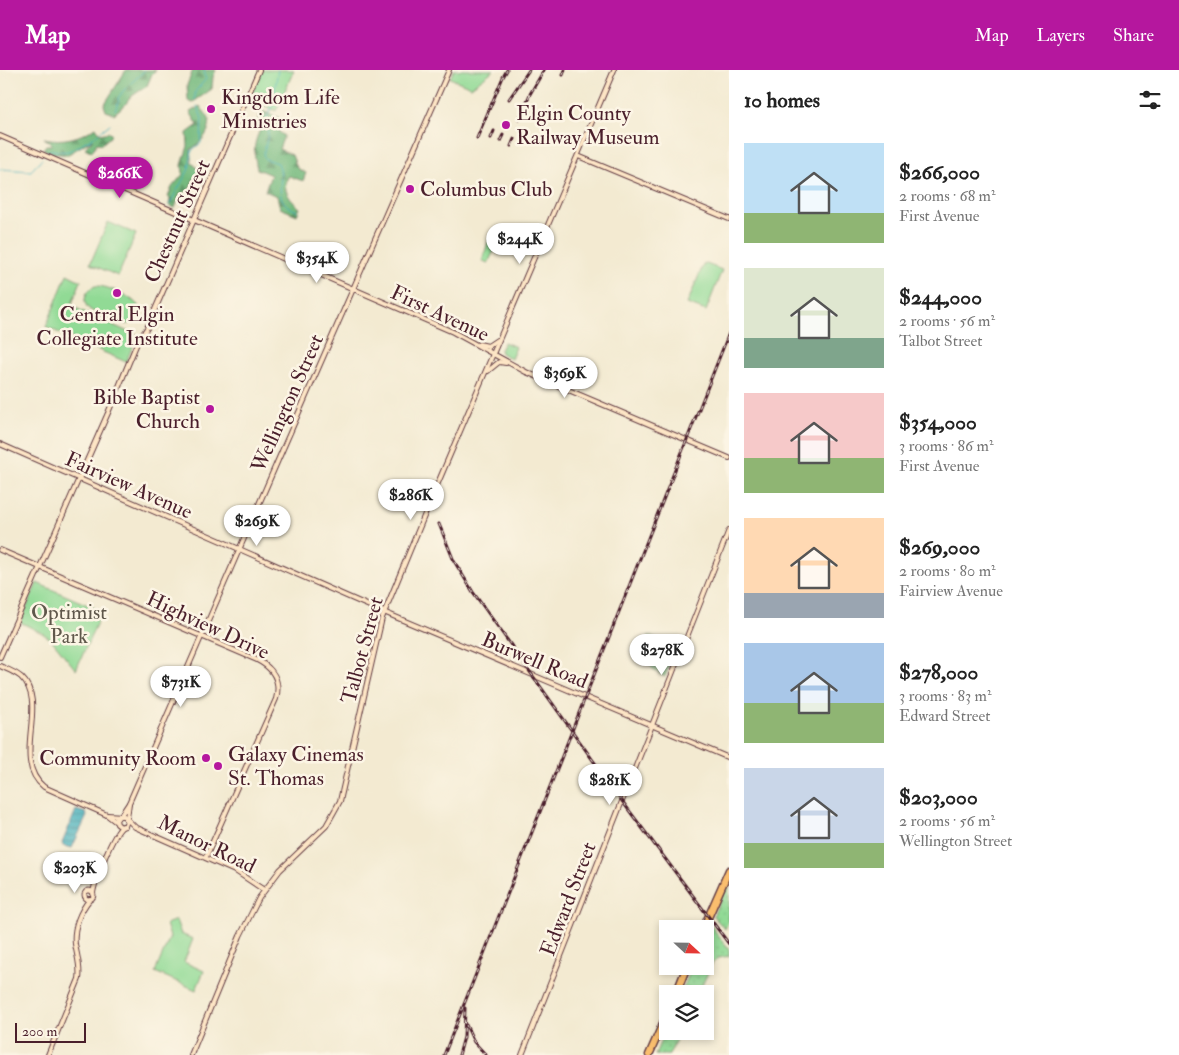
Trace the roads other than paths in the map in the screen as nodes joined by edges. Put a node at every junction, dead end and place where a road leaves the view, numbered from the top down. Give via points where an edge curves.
1 (259, 70) edge
2 (450, 70) edge
3 (614, 70) edge
4 (0, 136) edge
5 (578, 156) junction
6 (729, 219) edge
7 (194, 220) junction
8 (354, 290) junction
9 (499, 338) junction
10 (474, 343) junction
11 (493, 355) junction
12 (507, 363) junction
13 (485, 374) junction
14 (0, 444) edge
15 (729, 458) edge
16 (78, 478) junction
17 (729, 530) edge
18 (0, 550) edge
19 (240, 550) junction
20 (39, 567) junction
21 (384, 612) junction
22 (202, 636) junction
23 (0, 657) edge
24 (0, 666) edge
25 (652, 726) junction
26 (729, 758) edge
27 (130, 803) junction
28 (107, 815) junction
29 (120, 815) junction
30 (127, 819) junction
31 (116, 823) junction
32 (124, 826) junction
33 (135, 827) junction
34 (114, 839) junction
35 (206, 858) junction
36 (729, 870) edge
37 (264, 890) junction
38 (90, 892) junction
39 (87, 898) junction
40 (708, 920) edge
41 (659, 1032) edge
42 (48, 1055) edge
43 (191, 1055) edge
44 (522, 1055) edge
45 (649, 1055) edge

1 - 7 street, Chestnut Street
2 - 8 street, Wellington Street
3 - 5 street, Talbot Street
4 - 7 street, First Avenue
5 - 6 street
5 - 9 street, Talbot Street
7 - 8 street, First Avenue
7 - 16 street, Chestnut Street
8 - 10 street, First Avenue
8 - 19 street, Wellington Street
9 - 10 street via 488,346
9 - 11 street, Talbot Street
10 - 11 street, First Avenue
11 - 12 street, First Avenue
11 - 13 street, Talbot Street
12 - 13 street via 499,362
12 - 15 street, First Avenue
13 - 21 street, Talbot Street
14 - 16 street, Fairview Avenue
16 - 19 street, Fairview Avenue
16 - 20 street, Chestnut Street
17 - 25 street, Edward Street
18 - 20 street, Highview Drive
19 - 21 street, Fairview Avenue
19 - 22 street, Wellington Street
20 - 22 street, Highview Drive
20 - 23 street, Chestnut Street
21 - 25 street, Burwell Road
21 - 37 street, Talbot Street via 343,791 331,818
22 - 27 street, Wellington Street
22 - 35 street, Highview Drive via 264,664 274,674 277,688 277,696
24 - 28 street via 20,676 30,691 30,762 38,781 44,787
25 - 26 street, Burwell Road
25 - 44 street, Edward Street
27 - 29 street, Wellington Street
27 - 30 street, Wellington Street
28 - 29 street, Manor Road
28 - 31 street
29 - 30 street, Manor Road
29 - 31 street, Wellington Street
30 - 32 street, Wellington Street
30 - 33 street, Manor Road
31 - 32 street, Manor Road
31 - 34 street
32 - 33 street, Manor Road
32 - 34 street
33 - 35 street, Manor Road
34 - 38 street
35 - 37 street, Manor Road via 237,872
36 - 40 highway
37 - 43 street, Talbot Street via 242,931
38 - 39 street via 85,893
38 - 39 street via 93,897
39 - 42 street via 75,934 79,979
41 - 45 highway

